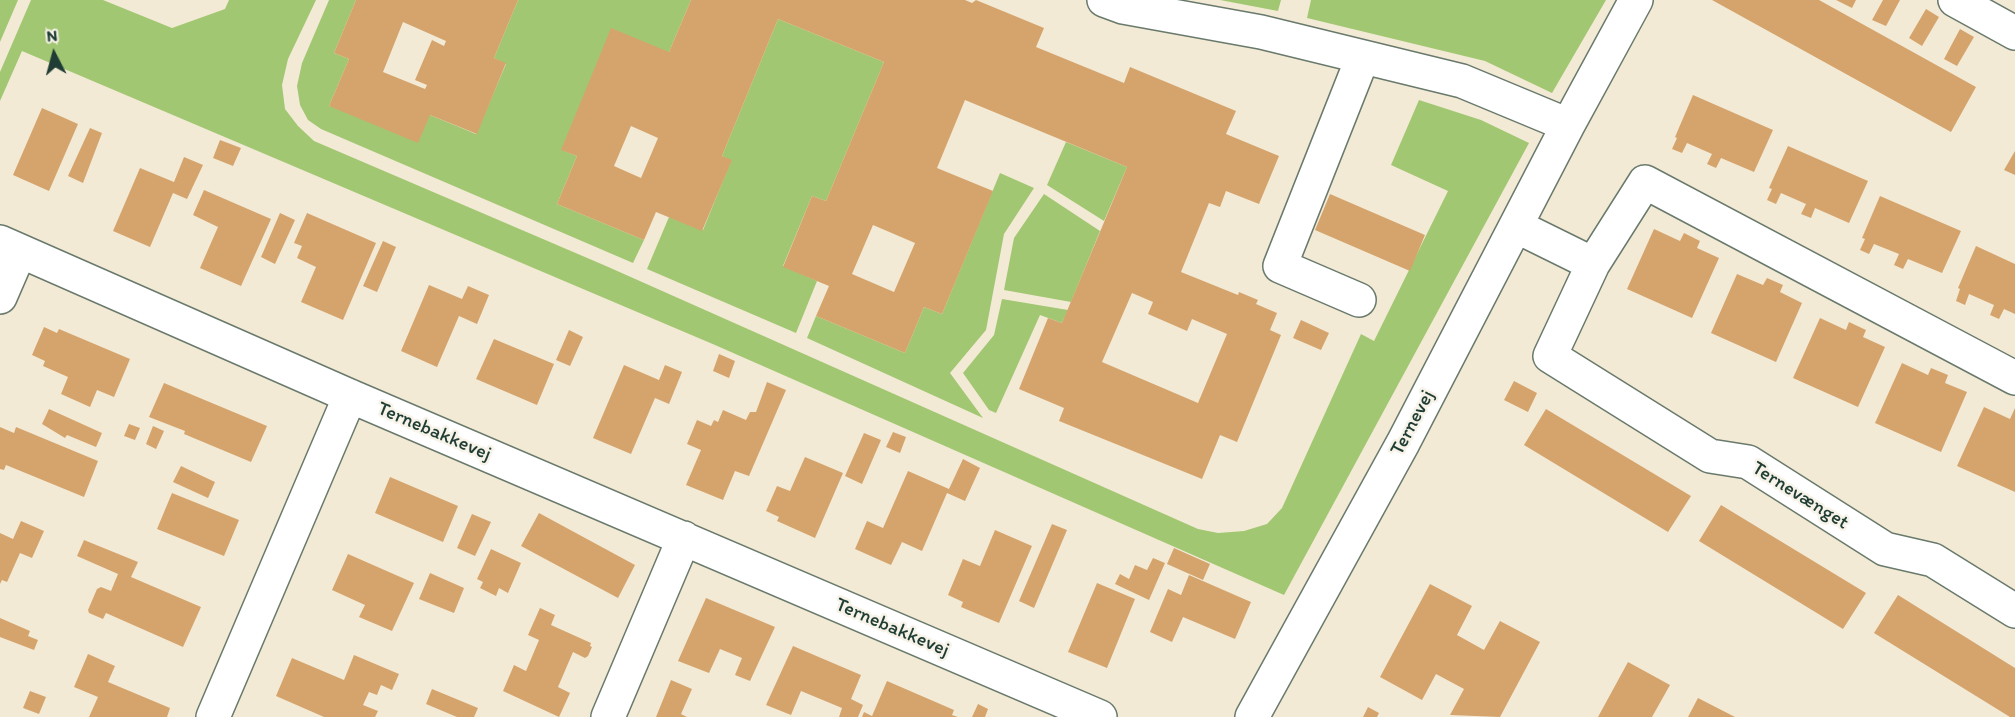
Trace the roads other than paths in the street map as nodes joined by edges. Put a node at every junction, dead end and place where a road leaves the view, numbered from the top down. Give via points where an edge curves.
1 (1104, 0) edge
2 (1636, 0) edge
3 (1955, 0) edge
4 (2015, 33) edge
5 (1362, 58) junction
6 (1568, 125) junction
7 (1515, 226) junction
8 (10, 246) edge
9 (1593, 264) junction
10 (0, 297) edge
11 (1359, 300) dead end
12 (2015, 378) edge
13 (351, 396) junction
14 (684, 538) junction
15 (2015, 611) edge
16 (213, 717) edge
17 (608, 717) edge
18 (1100, 717) edge
19 (1252, 717) edge

1 - 5 street via 1123,7 1261,32
2 - 6 street, Ternevej
3 - 4 street
5 - 6 street via 1462,81
5 - 11 street via 1280,266
6 - 7 street, Ternevej
7 - 9 street
7 - 19 street, Ternevej via 1403,443
8 - 10 street, Ternebakkevej
8 - 13 street, Ternebakkevej
9 - 12 street, Ternevænget via 1645,182
9 - 15 street, Ternevænget via 1550,356 1710,456 1748,462 1885,549 1933,560
13 - 14 street, Ternebakkevej
13 - 16 street
14 - 17 street
14 - 18 street, Ternebakkevej

